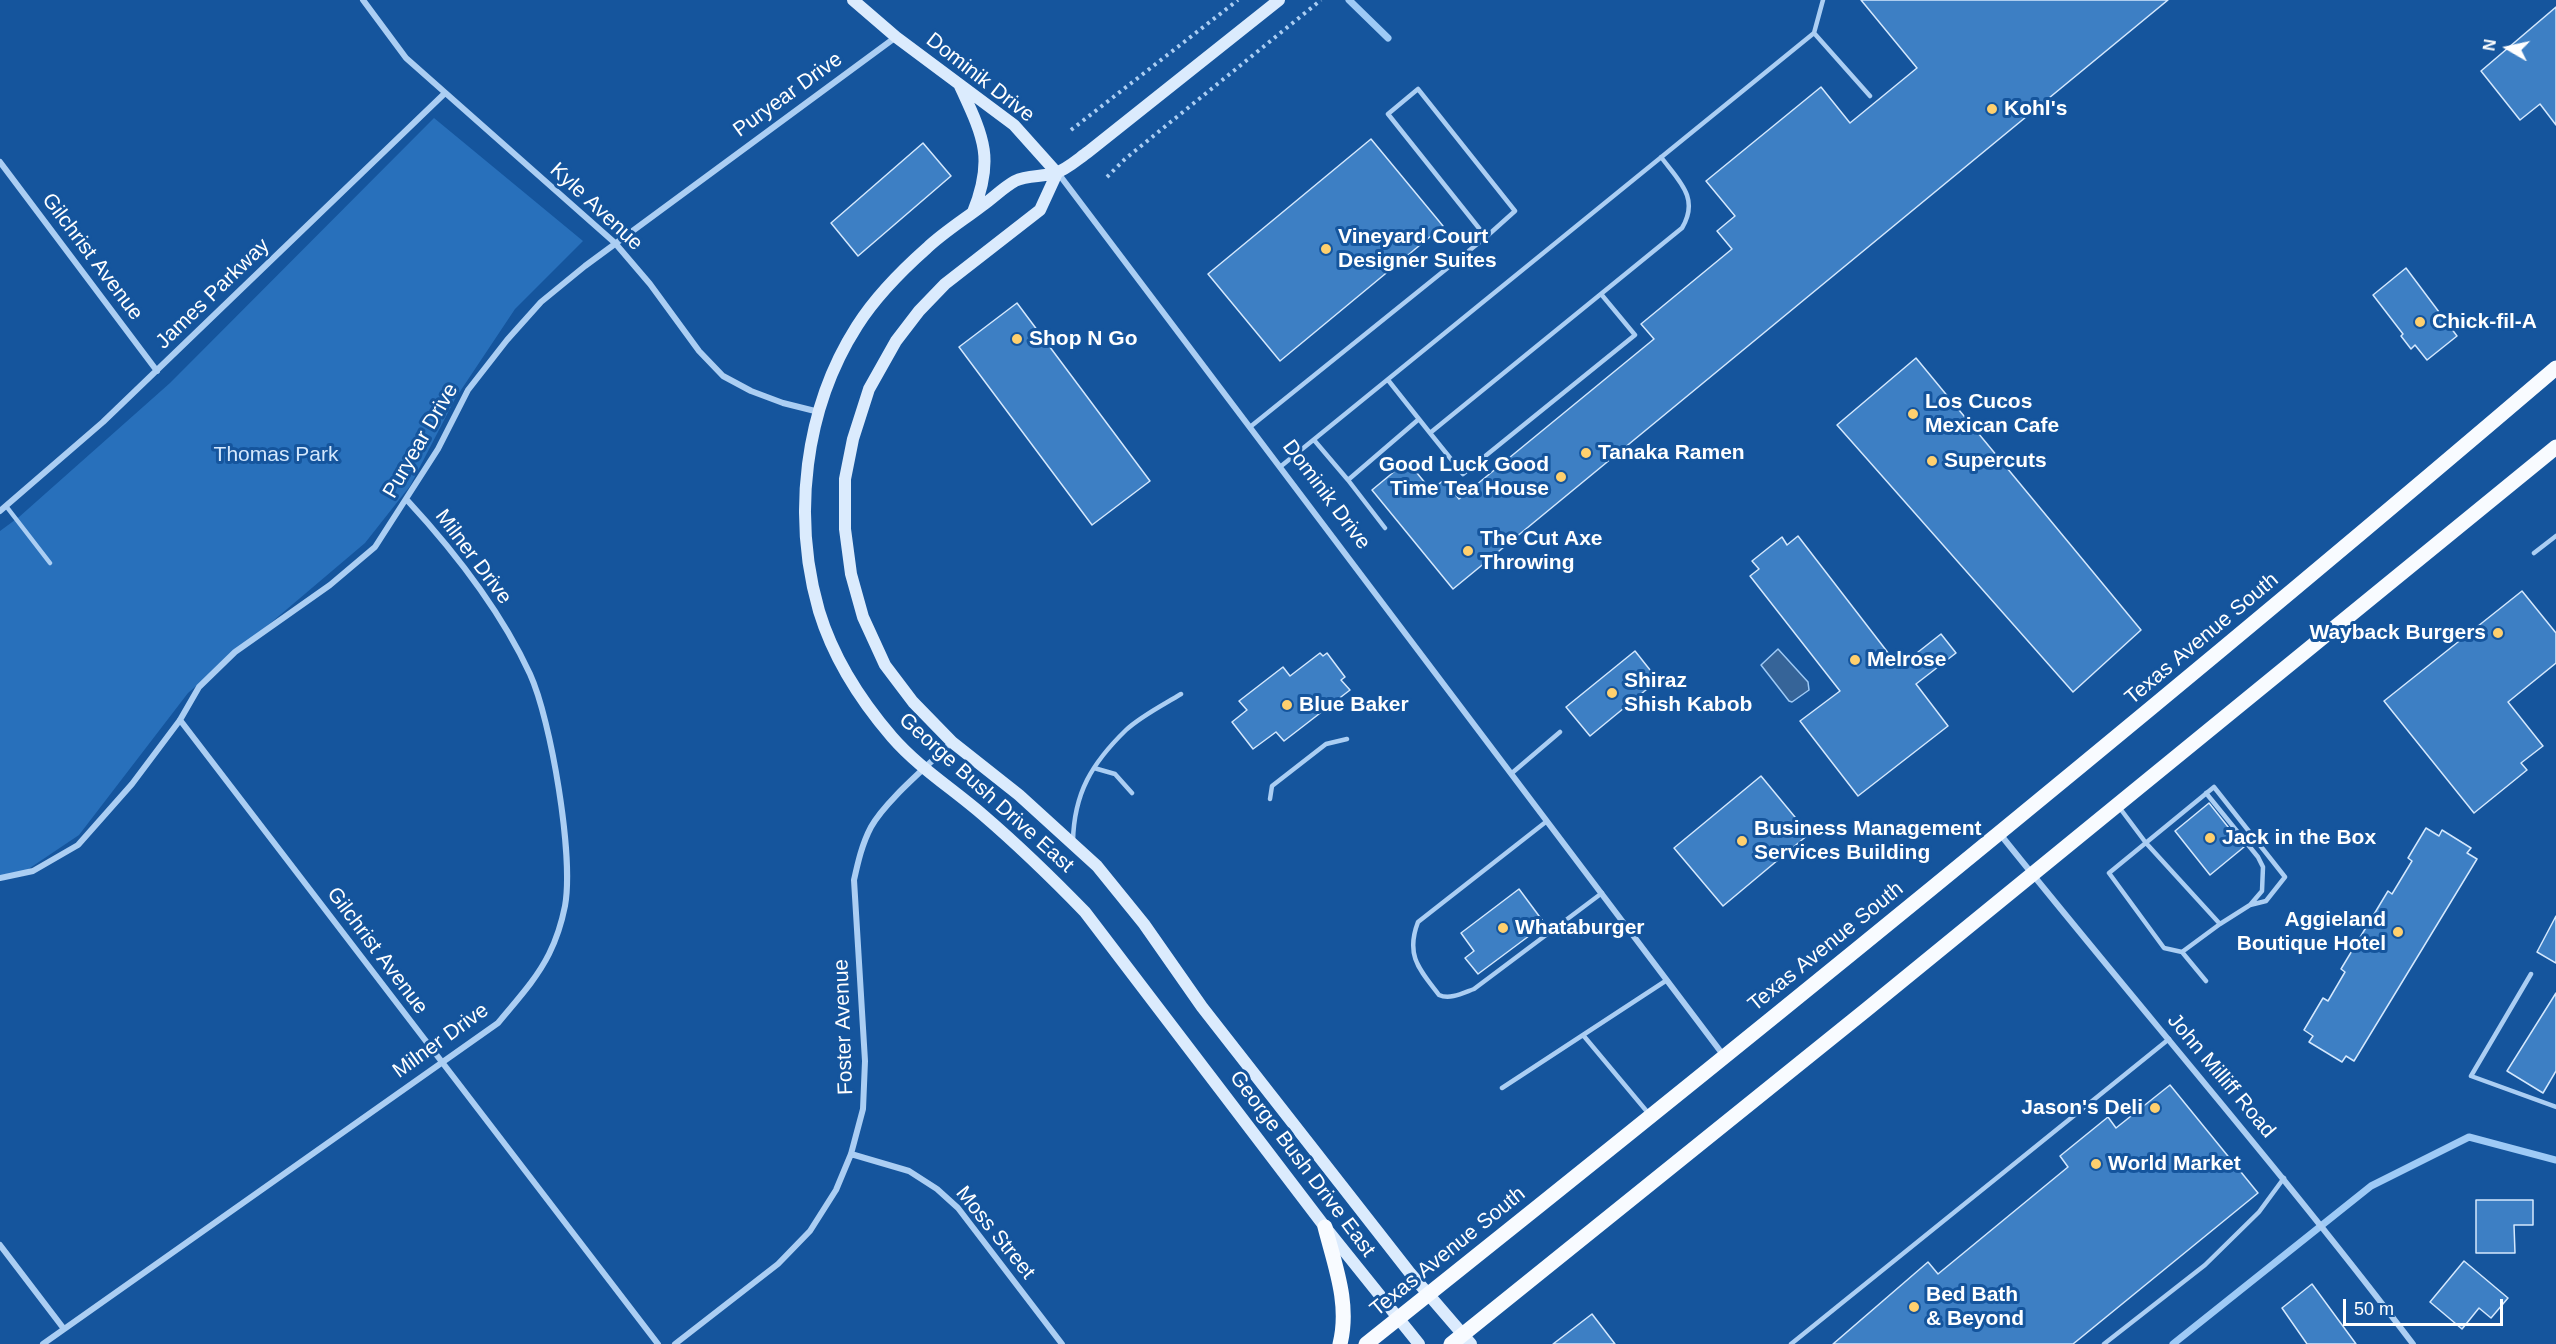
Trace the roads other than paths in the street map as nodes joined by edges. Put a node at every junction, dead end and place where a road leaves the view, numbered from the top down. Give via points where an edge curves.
1 (363, 0) edge
2 (854, 0) edge
3 (1279, 0) edge
4 (1823, 0) edge
5 (1814, 33) junction
6 (896, 37) junction
7 (960, 85) junction
8 (444, 94) junction
9 (1870, 96) dead end
10 (1661, 158) junction
11 (0, 162) edge
12 (1057, 173) junction
13 (972, 214) junction
14 (1486, 237) junction
15 (615, 243) junction
16 (1601, 294) junction
17 (2556, 368) edge
18 (157, 371) junction
19 (1388, 380) junction
20 (819, 412) junction
21 (1419, 419) junction
22 (1250, 428) junction
23 (1430, 433) junction
24 (1314, 440) junction
25 (2556, 447) edge
26 (1280, 467) junction
27 (1348, 480) junction
28 (407, 500) junction
29 (6, 506) junction
30 (0, 511) edge
31 (1385, 528) dead end
32 (2556, 536) edge
33 (2534, 553) dead end
34 (50, 563) dead end
35 (1181, 694) dead end
36 (180, 720) junction
37 (1560, 732) dead end
38 (1347, 739) dead end
39 (952, 742) junction
40 (1094, 768) junction
41 (924, 769) junction
42 (1512, 773) junction
43 (1132, 793) dead end
44 (2206, 793) junction
45 (1270, 800) dead end
46 (2117, 805) junction
47 (1547, 821) junction
48 (1999, 832) junction
49 (2146, 843) junction
50 (1073, 845) junction
51 (2033, 874) junction
52 (0, 878) edge
53 (1602, 893) junction
54 (2250, 905) junction
55 (2220, 924) junction
56 (2182, 952) junction
57 (2531, 974) dead end
58 (1667, 980) junction
59 (2206, 981) dead end
60 (1583, 1035) junction
61 (2169, 1039) junction
62 (1724, 1056) junction
63 (441, 1062) junction
64 (1502, 1088) dead end
65 (2556, 1107) edge
66 (1651, 1116) junction
67 (851, 1154) junction
68 (2284, 1178) junction
69 (1325, 1227) junction
70 (0, 1245) edge
71 (1429, 1294) junction
72 (1398, 1319) junction
73 (64, 1329) junction
74 (1467, 1339) edge
75 (44, 1344) edge
76 (658, 1344) edge
77 (675, 1344) edge
78 (1062, 1344) edge
79 (1340, 1344) edge
80 (1366, 1344) edge
81 (1419, 1344) edge
82 (1451, 1344) edge
83 (1791, 1344) edge
84 (2104, 1344) edge
85 (2413, 1344) edge

1 - 8 street, Kyle Avenue via 406,58
2 - 6 street, Dominik Drive
3 - 12 street, George Bush Drive East
4 - 5 lane
5 - 9 lane
5 - 10 lane
6 - 7 street, Dominik Drive
6 - 15 street, Puryear Drive
7 - 12 street, Dominik Drive via 1014,125
7 - 13 street via 979,128 986,165
8 - 15 street, Kyle Avenue
8 - 18 street, James Parkway
10 - 16 lane via 1686,190 1689,216 1682,228
10 - 19 lane
11 - 18 street, Gilchrist Avenue
12 - 13 street, George Bush Drive East via 1016,181
12 - 22 street, Dominik Drive
12 - 39 street, George Bush Drive East via 1040,210 945,284 896,340 869,389 847,469 845,529 851,574 863,616 885,665
13 - 20 street, George Bush Drive East via 929,246 886,287 856,328
14 - 14 lane via 1515,211 1418,89 1388,114
14 - 22 lane
15 - 20 street, Kyle Avenue via 723,376 750,391
15 - 28 street, Puryear Drive via 541,302 507,340 468,390
16 - 23 lane
16 - 23 lane via 1635,334 1499,445 1463,474
17 - 48 main road, Texas Avenue South via 2228,646
18 - 29 street, James Parkway
19 - 21 lane
19 - 24 lane
20 - 41 street, George Bush Drive East via 804,495 808,554 820,612 841,662 866,705
21 - 23 lane
21 - 27 lane
22 - 26 street, Dominik Drive
24 - 26 lane
24 - 27 lane
25 - 46 main road
26 - 42 street, Dominik Drive
27 - 31 lane
28 - 36 street, Puryear Drive via 375,547 330,585 235,652 199,687
28 - 63 street, Milner Drive via 473,579 531,675 545,722 562,814 566,873 565,906 549,953 530,984 498,1023
29 - 30 street, James Parkway
29 - 34 lane
32 - 33 lane
35 - 40 lane via 1127,729
36 - 52 street, Puryear Drive via 132,784 78,844 33,871
36 - 63 street, Gilchrist Avenue
37 - 42 lane
38 - 45 lane via 1326,744 1272,786
39 - 41 street, Foster Avenue
39 - 50 street, George Bush Drive East
40 - 43 lane via 1115,774
40 - 50 lane via 1082,788 1074,819
41 - 67 street, Foster Avenue via 872,825 859,854 854,880 866,1061 863,1109
41 - 69 street, George Bush Drive East via 982,814 1085,912
42 - 47 street, Dominik Drive
44 - 49 lane
44 - 54 lane via 2263,867 2262,891
44 - 54 lane via 2214,787 2285,877 2266,901
46 - 49 lane
46 - 51 main road
47 - 53 street, Dominik Drive
47 - 53 lane via 1418,922 1413,939 1414,962 1439,995 1455,996 1474,989
48 - 51 street, John Milliff Road
48 - 62 main road, Texas Avenue South
49 - 55 lane
49 - 56 lane via 2109,873 2164,948
50 - 71 street, George Bush Drive East via 1097,866 1144,924 1202,1007
51 - 61 street, John Milliff Road
51 - 74 main road
53 - 58 street, Dominik Drive
54 - 55 lane
55 - 56 lane
56 - 59 lane
57 - 65 lane via 2471,1076
58 - 60 lane
58 - 62 street, Dominik Drive
60 - 64 lane
60 - 66 lane
61 - 68 street, John Milliff Road
61 - 83 lane
62 - 66 main road, Texas Avenue South
63 - 73 street, Milner Drive
63 - 76 street, Gilchrist Avenue
66 - 71 main road, Texas Avenue South
67 - 77 street, Foster Avenue via 836,1190 810,1231 778,1264
67 - 78 street, Moss Street via 909,1171 958,1208
68 - 84 lane via 2259,1212 2205,1265
68 - 85 street, John Milliff Road
69 - 72 street, George Bush Drive East
69 - 79 main road via 1343,1299
70 - 73 street
71 - 72 main road, Texas Avenue South
71 - 74 street, George Bush Drive East
72 - 80 main road, Texas Avenue South
72 - 81 street, George Bush Drive East
73 - 75 street, Milner Drive
74 - 82 main road

